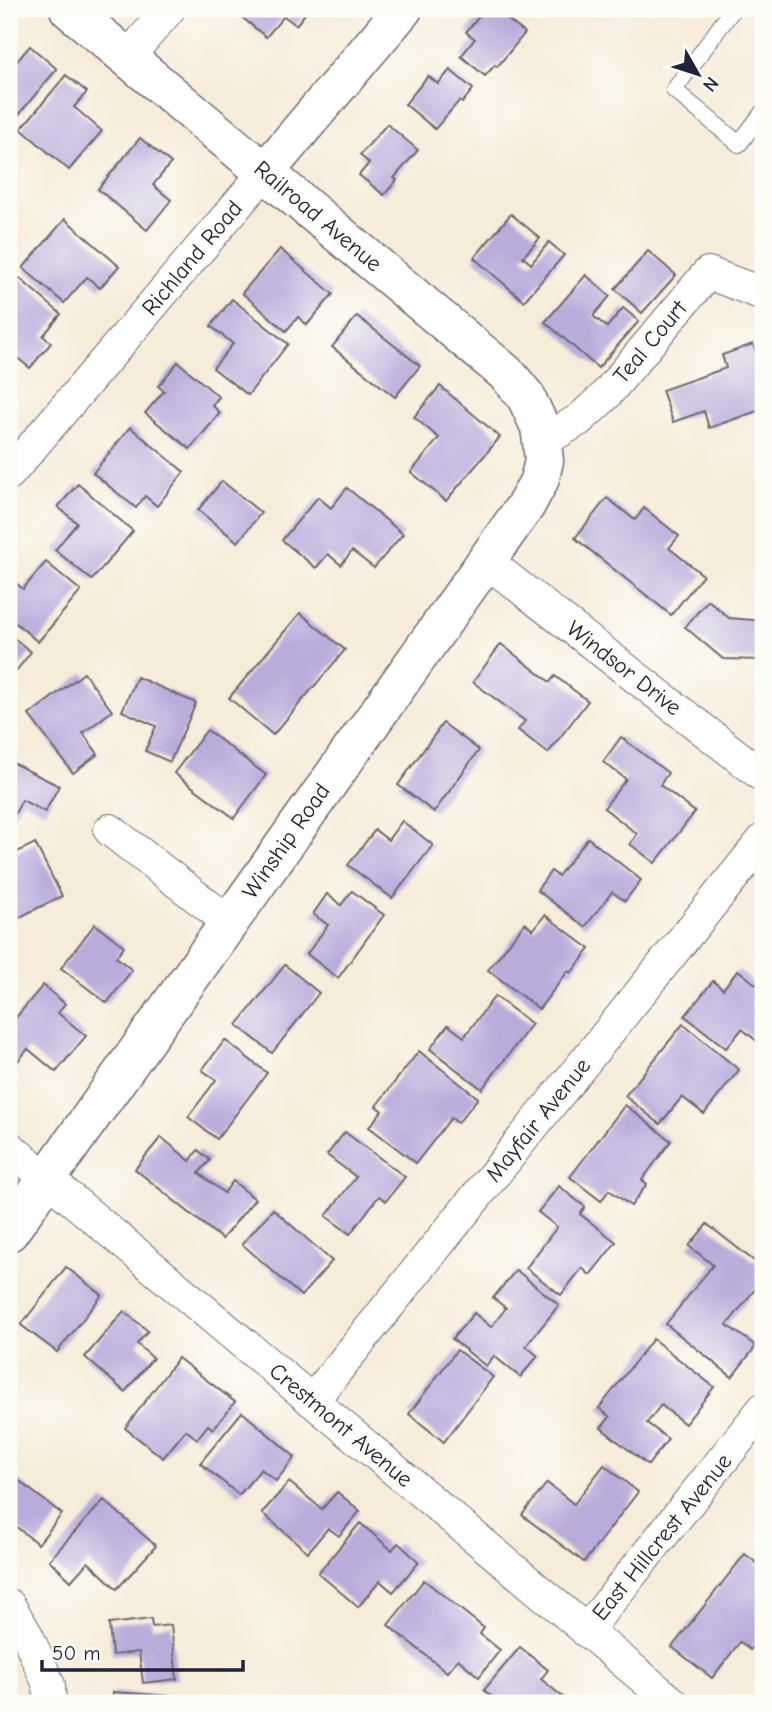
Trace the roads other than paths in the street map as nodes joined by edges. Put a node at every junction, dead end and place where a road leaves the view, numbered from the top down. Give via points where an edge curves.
1 (69, 9) edge
2 (169, 9) edge
3 (403, 9) edge
4 (733, 9) edge
5 (128, 57) junction
6 (763, 112) edge
7 (265, 172) junction
8 (763, 294) edge
9 (542, 442) junction
10 (9, 474) edge
11 (486, 561) junction
12 (763, 776) edge
13 (110, 830) dead end
14 (763, 840) edge
15 (229, 922) junction
16 (9, 1147) edge
17 (47, 1179) junction
18 (9, 1232) edge
19 (312, 1401) junction
20 (763, 1409) edge
21 (9, 1605) edge
22 (586, 1631) junction
23 (50, 1703) edge
24 (673, 1703) edge

1 - 5 street, Railroad Avenue
2 - 5 street
3 - 7 street, Richland Road
4 - 6 lane via 674,90 739,144
5 - 7 street, Railroad Avenue
7 - 9 street, Railroad Avenue via 508,375 526,397
7 - 10 street, Richland Road
8 - 9 street, Teal Court via 708,273 604,397 580,419
9 - 11 street, Winship Road via 539,481
11 - 12 street, Windsor Drive
11 - 15 street, Winship Road
13 - 15 street
14 - 19 street, Mayfair Avenue
15 - 17 street, Winship Road
16 - 17 street, Crestmont Avenue
17 - 18 street, Winship Road
17 - 19 street, Crestmont Avenue
19 - 22 street, Crestmont Avenue
20 - 22 street, East Hillcrest Avenue
21 - 23 street via 49,1685
22 - 24 street, Crestmont Avenue

